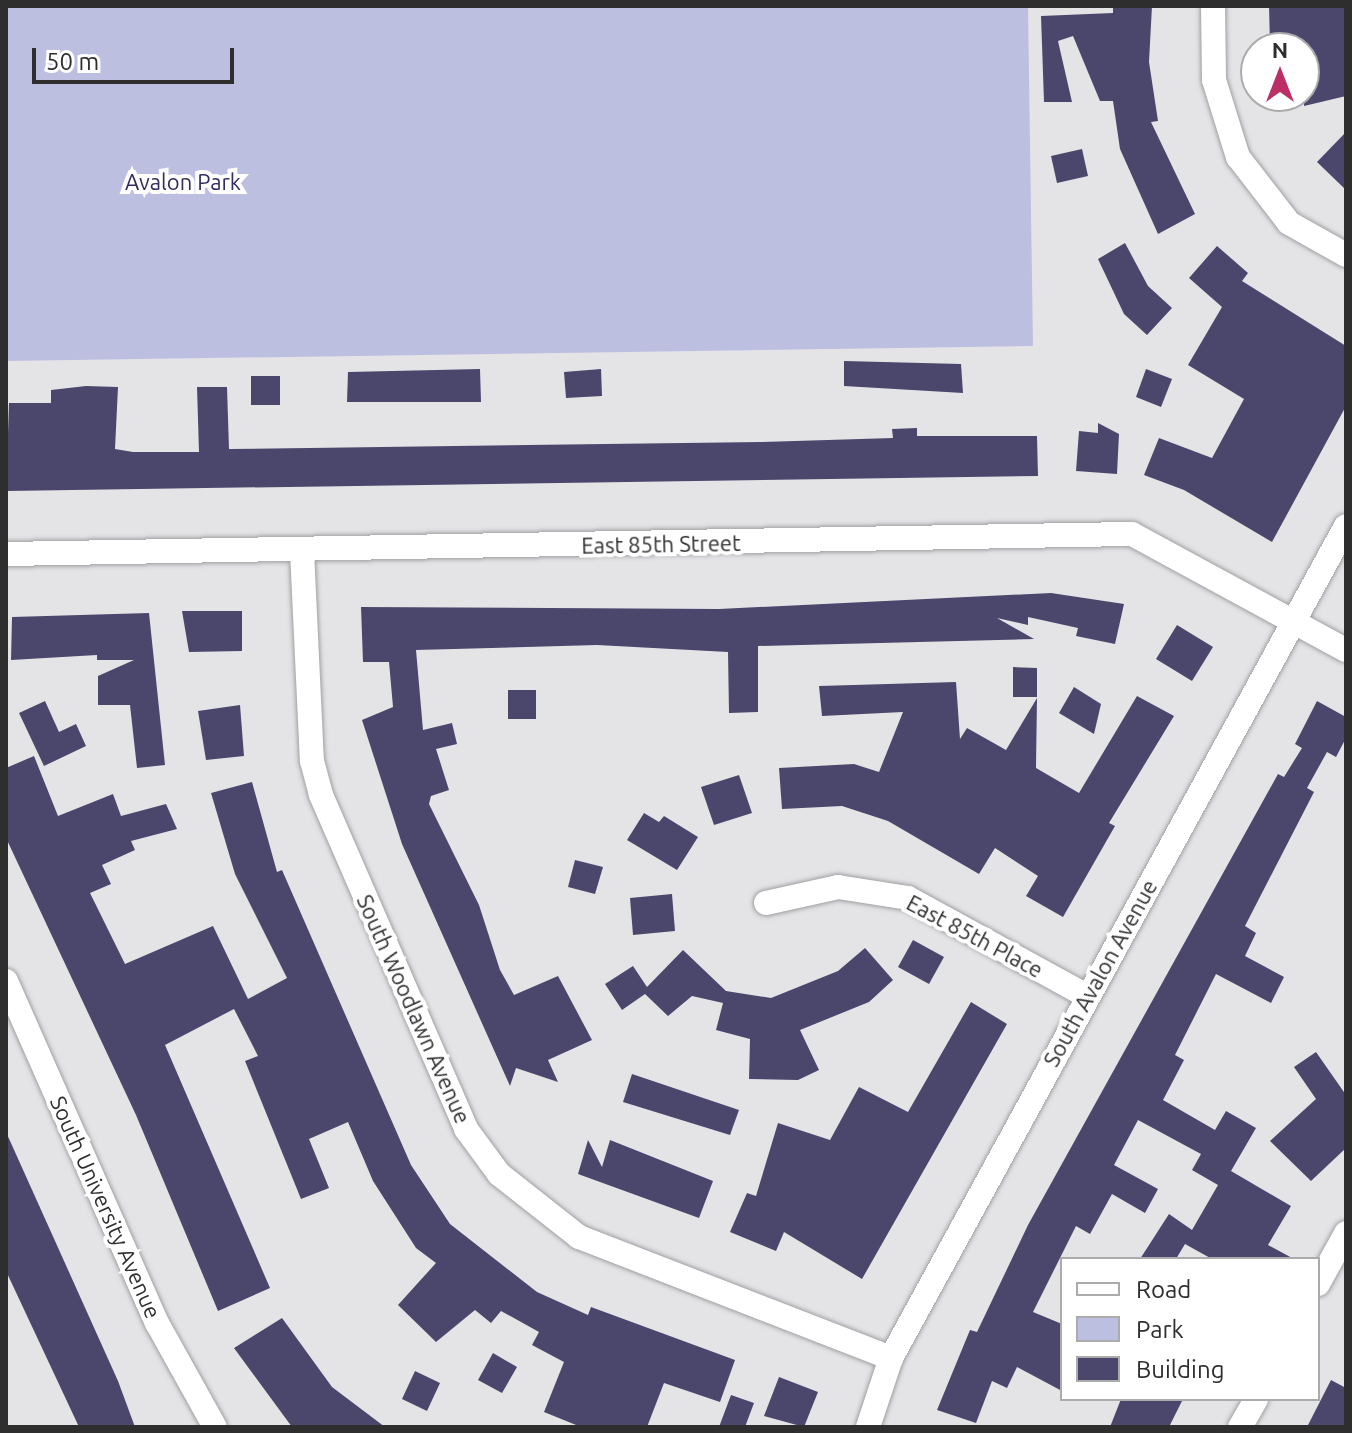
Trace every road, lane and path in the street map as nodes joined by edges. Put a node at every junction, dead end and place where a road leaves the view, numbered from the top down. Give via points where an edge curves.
1 (1213, 6) edge
2 (1346, 255) edge
3 (1346, 526) edge
4 (302, 551) junction
5 (6, 554) edge
6 (1295, 621) junction
7 (1346, 650) edge
8 (766, 903) dead end
9 (6, 981) edge
10 (1087, 996) junction
11 (1346, 1233) edge
12 (1320, 1280) edge
13 (891, 1358) junction
14 (1255, 1401) edge
15 (215, 1427) edge
16 (868, 1427) edge
17 (1240, 1427) edge

1 - 2 street via 1214,80 1238,157 1289,223
3 - 6 street, South Avalon Avenue
4 - 5 street, East 85th Street
4 - 6 street, East 85th Street via 1132,534
4 - 13 street, South Woodlawn Avenue via 312,761 321,795 466,1129 499,1174 579,1237
6 - 7 street, East 85th Street
6 - 10 street, South Avalon Avenue
8 - 10 street, East 85th Place via 838,887 908,898
9 - 15 street, South University Avenue via 157,1323
10 - 13 street, South Avalon Avenue
11 - 12 street
13 - 16 street, South Avalon Avenue
14 - 17 street

